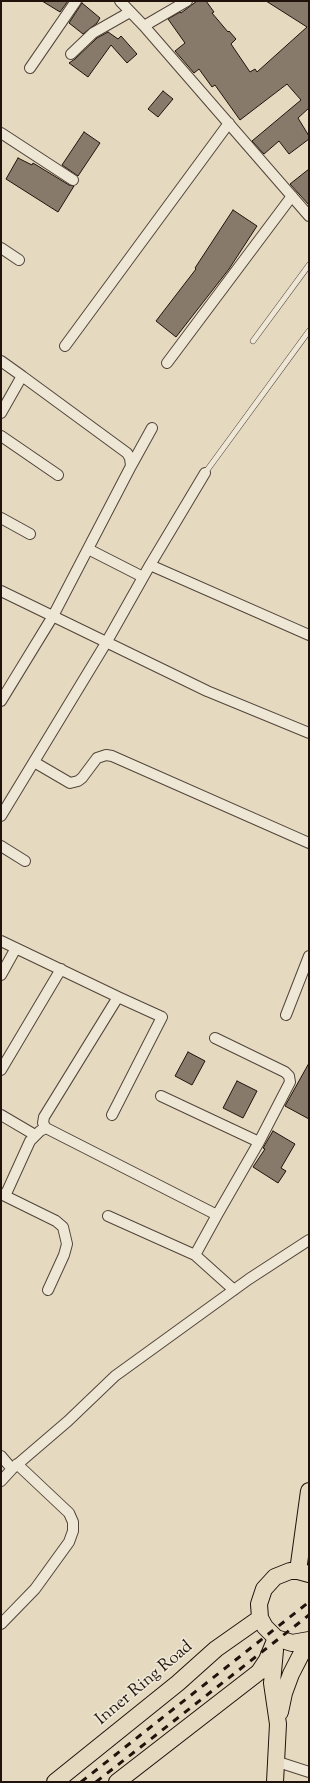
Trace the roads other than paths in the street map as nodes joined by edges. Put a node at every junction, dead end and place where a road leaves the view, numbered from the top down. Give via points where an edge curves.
1 (76, 1) edge
2 (120, 1) edge
3 (187, 1) edge
4 (130, 12) junction
5 (144, 26) junction
6 (71, 54) dead end
7 (30, 68) dead end
8 (228, 123) junction
9 (1, 133) edge
10 (73, 180) dead end
11 (292, 196) junction
12 (309, 216) edge
13 (1, 248) edge
14 (19, 260) dead end
15 (309, 265) edge
16 (309, 331) edge
17 (253, 341) dead end
18 (65, 346) dead end
19 (1, 361) edge
20 (167, 363) dead end
21 (22, 376) junction
22 (1, 413) edge
23 (152, 428) dead end
24 (1, 436) edge
25 (131, 466) junction
26 (205, 473) joint
27 (58, 476) dead end
28 (1, 518) edge
29 (30, 534) dead end
30 (88, 549) junction
31 (150, 565) junction
32 (143, 577) junction
33 (1, 591) edge
34 (53, 616) junction
35 (309, 634) edge
36 (106, 643) junction
37 (1, 701) edge
38 (309, 732) edge
39 (34, 762) junction
40 (1, 816) edge
41 (309, 842) edge
42 (1, 846) edge
43 (25, 861) dead end
44 (1, 941) edge
45 (16, 948) junction
46 (309, 956) edge
47 (61, 969) junction
48 (1, 975) edge
49 (118, 997) junction
50 (286, 1015) dead end
51 (215, 1038) dead end
52 (1, 1070) edge
53 (161, 1096) dead end
54 (1, 1115) edge
55 (112, 1115) dead end
56 (46, 1128) junction
57 (35, 1135) junction
58 (258, 1142) junction
59 (3, 1195) edge
60 (217, 1215) junction
61 (108, 1216) dead end
62 (309, 1240) edge
63 (195, 1255) junction
64 (48, 1290) dead end
65 (234, 1290) junction
66 (1, 1456) edge
67 (14, 1466) junction
68 (1, 1481) edge
69 (309, 1491) edge
70 (303, 1573) edge
71 (260, 1618) junction
72 (1, 1624) edge
73 (276, 1638) junction
74 (308, 1641) edge
75 (278, 1724) junction
76 (275, 1761) junction
77 (309, 1772) edge
78 (55, 1782) edge
79 (117, 1782) edge
80 (275, 1782) edge

1 - 7 street
2 - 4 street
3 - 5 street
4 - 5 street
4 - 6 street via 93,33
5 - 8 street
8 - 11 street
8 - 18 street
9 - 10 street
11 - 12 street
11 - 20 street
13 - 14 street
15 - 17 lane
16 - 26 lane
19 - 21 street
21 - 22 street
21 - 25 street via 127,453
23 - 25 street
24 - 27 street
25 - 30 street
26 - 31 street
28 - 29 street
30 - 32 street
30 - 34 street
31 - 32 street
31 - 35 street
32 - 36 street
33 - 34 street
34 - 36 street
34 - 37 street
36 - 38 street via 207,691
36 - 39 street
39 - 40 street
39 - 41 street via 70,783 78,782 97,758 112,756
42 - 43 street
44 - 45 street
45 - 47 street
45 - 48 street
46 - 50 street
47 - 49 street
47 - 52 street
49 - 55 street via 162,1017
49 - 56 street via 44,1117 43,1123
51 - 58 street via 289,1076 287,1090
53 - 58 street
54 - 57 street
56 - 57 street
56 - 60 street
57 - 59 street
58 - 60 street
59 - 64 street via 63,1227 66,1234 65,1249
60 - 63 street
61 - 63 street
62 - 65 street
63 - 65 street
65 - 67 street via 115,1376
66 - 67 street
67 - 68 street
67 - 72 street via 69,1513 73,1522 69,1542 35,1589
69 - 70 main road
70 - 71 main road via 282,1573 269,1582 260,1596
71 - 73 main road
71 - 78 main road, Inner Ring Road via 216,1649 178,1683
73 - 74 main road via 292,1643
73 - 75 main road via 272,1682
73 - 79 main road via 259,1672
74 - 75 main road via 284,1693
75 - 76 main road
76 - 77 street
76 - 80 main road

